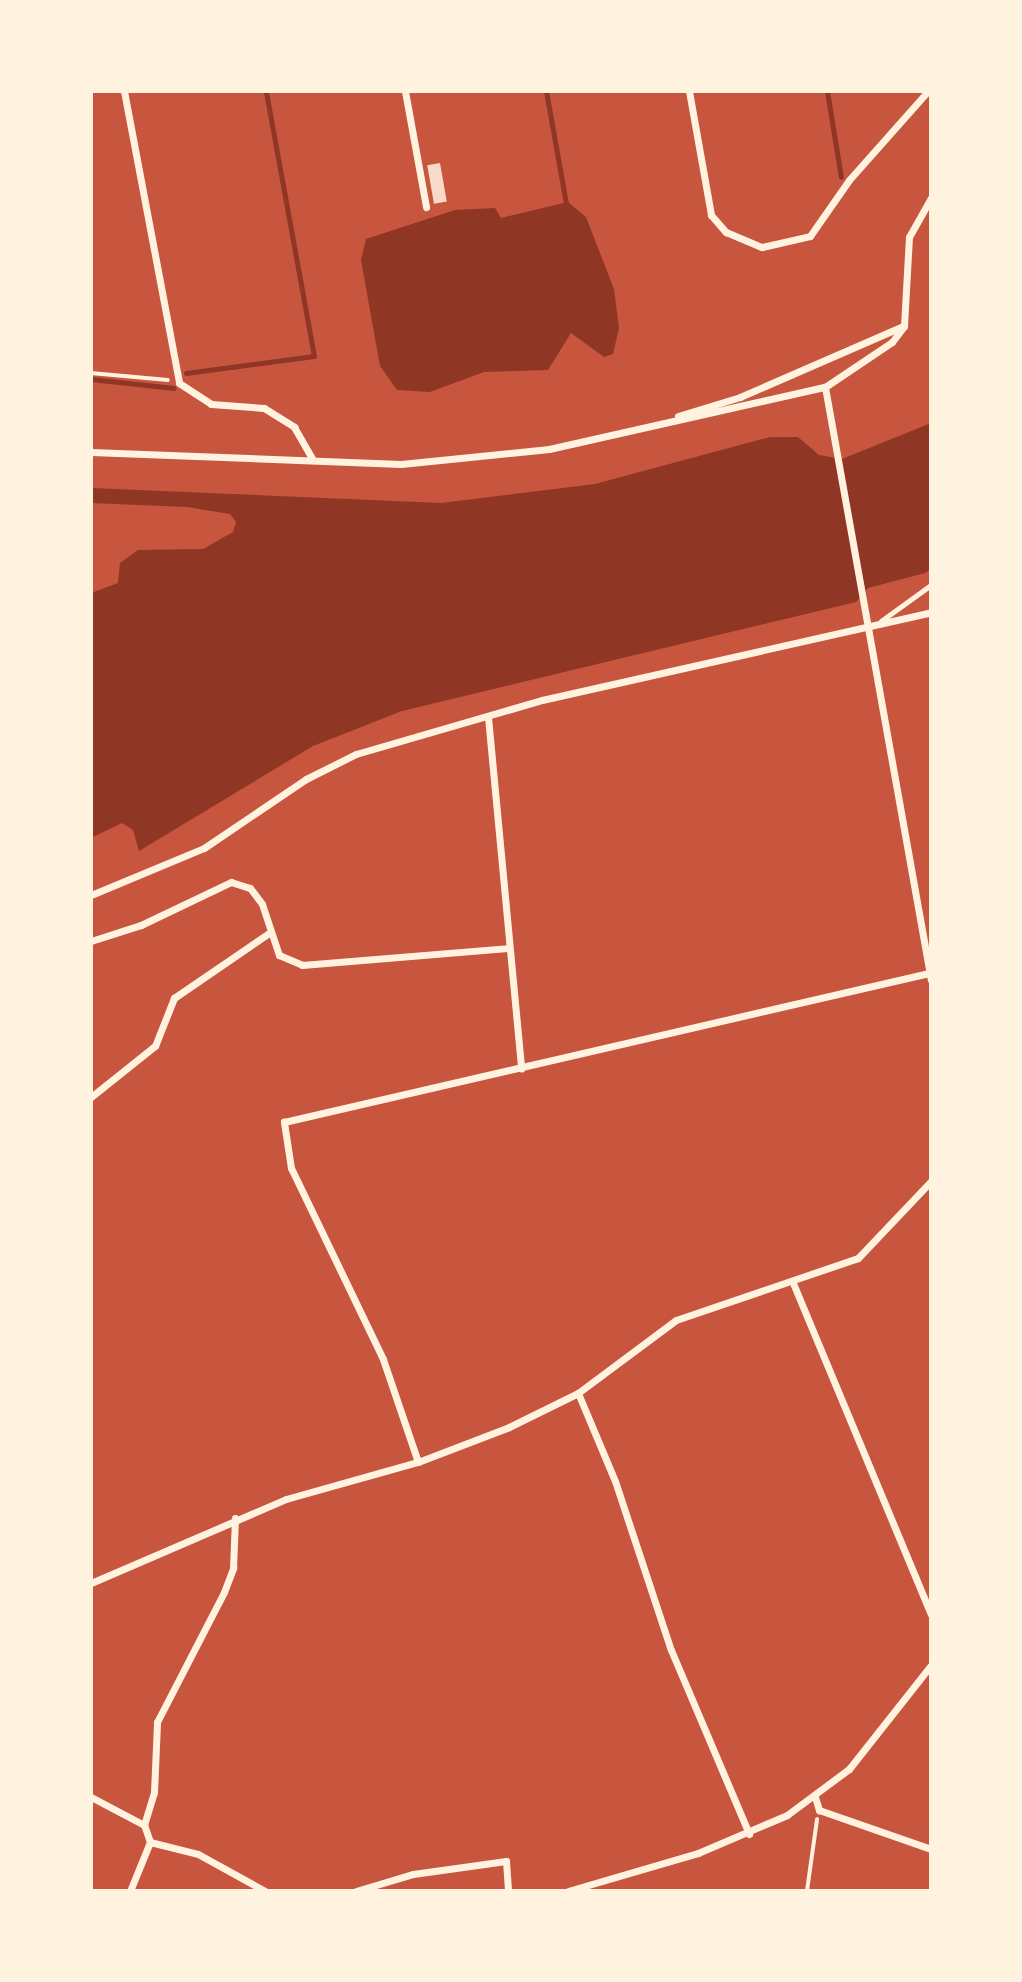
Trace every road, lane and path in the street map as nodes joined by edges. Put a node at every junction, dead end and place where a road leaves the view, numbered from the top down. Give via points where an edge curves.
1 (124, 91) edge
2 (405, 91) edge
3 (689, 91) edge
4 (928, 91) edge
5 (931, 198) edge
6 (426, 207) dead end
7 (904, 326) junction
8 (91, 373) edge
9 (177, 379) junction
10 (825, 387) junction
11 (630, 431) junction
12 (91, 452) edge
13 (313, 460) junction
14 (931, 585) edge
15 (931, 612) edge
16 (869, 629) junction
17 (488, 717) junction
18 (91, 895) edge
19 (269, 933) junction
20 (91, 941) edge
21 (507, 948) junction
22 (929, 961) edge
23 (930, 976) edge
24 (521, 1068) junction
25 (91, 1097) edge
26 (931, 1181) edge
27 (793, 1283) junction
28 (578, 1393) junction
29 (418, 1462) junction
30 (234, 1518) junction
31 (91, 1583) edge
32 (931, 1614) edge
33 (931, 1665) edge
34 (91, 1797) edge
35 (816, 1797) junction
36 (819, 1810) junction
37 (144, 1825) junction
38 (749, 1834) junction
39 (150, 1842) junction
40 (931, 1849) edge
41 (130, 1891) edge
42 (265, 1891) edge
43 (356, 1891) edge
44 (508, 1891) edge
45 (568, 1891) edge
46 (807, 1891) edge

1 - 9 street
2 - 6 street
3 - 4 street via 711,215 726,232 762,247 810,236 849,180
5 - 7 street via 909,237
7 - 10 street via 892,342
7 - 11 street via 740,397
8 - 9 path
9 - 13 street via 211,404 264,408 294,427
10 - 11 street
10 - 16 street
11 - 13 street via 549,449 401,464
12 - 13 street
14 - 16 lane
15 - 16 street
16 - 17 street
16 - 22 street
17 - 18 street via 356,754 306,779 204,848
17 - 21 street
19 - 20 street via 262,904 250,888 231,882 141,925
19 - 21 street via 279,955 302,965
19 - 25 street via 174,998 155,1046
21 - 24 street
22 - 23 street
23 - 24 street
24 - 29 street via 284,1122 291,1168 383,1359
26 - 27 street via 858,1258
27 - 28 street via 676,1320
27 - 32 street
28 - 29 street
28 - 38 street via 615,1481 671,1650
29 - 30 street
30 - 31 street
30 - 37 street via 233,1568 224,1592 157,1722 153,1791
33 - 35 street via 849,1769
34 - 37 street
35 - 36 street
35 - 38 street
36 - 40 street
36 - 46 path
37 - 39 street
38 - 45 street
39 - 41 street
39 - 42 street via 209,1858
43 - 44 street via 413,1874 506,1861

